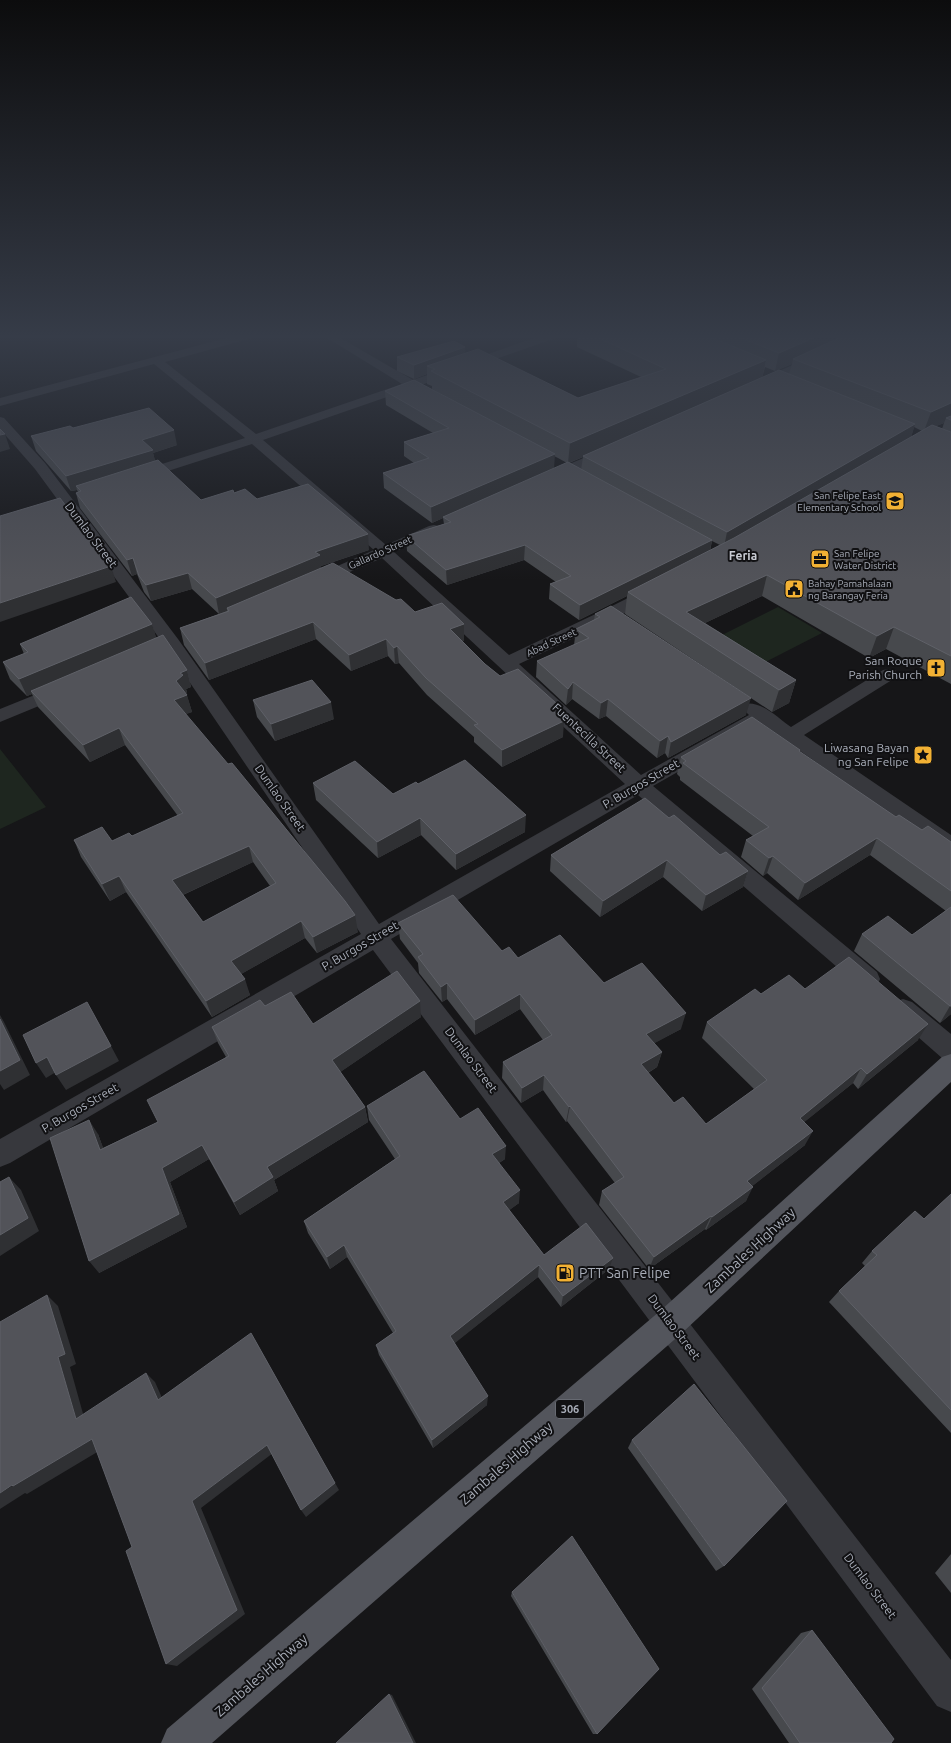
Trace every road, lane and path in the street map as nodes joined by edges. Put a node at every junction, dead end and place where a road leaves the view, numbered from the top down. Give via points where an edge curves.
1 (227, 417) edge
2 (317, 417) edge
3 (0, 421) edge
4 (254, 439) junction
5 (624, 444) edge
6 (553, 462) edge
7 (567, 469) junction
8 (580, 477) edge
9 (126, 480) edge
10 (532, 485) edge
11 (447, 523) edge
12 (384, 551) junction
13 (303, 586) edge
14 (663, 586) edge
15 (507, 663) junction
16 (889, 674) dead end
17 (72, 686) edge
18 (736, 698) edge
19 (0, 716) edge
20 (762, 716) junction
21 (791, 735) junction
22 (639, 785) junction
23 (951, 846) edge
24 (376, 937) junction
25 (951, 1050) edge
26 (951, 1065) edge
27 (0, 1154) edge
28 (671, 1322) junction
29 (951, 1692) edge
30 (181, 1743) edge

1 - 4 street, Fuentecilla Street
2 - 4 street
3 - 24 street, Dumlao Street via 40,466 172,643
4 - 9 street
4 - 12 street, Fuentecilla Street
5 - 7 street
6 - 7 street
7 - 8 street
7 - 10 street
11 - 12 street, Gallardo Street
12 - 13 street, Gallardo Street
12 - 15 street, Fuentecilla Street
14 - 15 street, Abad Street via 616,619
15 - 22 street, Fuentecilla Street
16 - 21 street
17 - 19 street
18 - 20 street
20 - 21 street
20 - 22 street, P. Burgos Street
21 - 23 street
22 - 24 street, P. Burgos Street
22 - 25 street, Fuentecilla Street
24 - 27 street, P. Burgos Street
24 - 28 street, Dumlao Street
26 - 28 main road, Zambales Highway / 306
28 - 29 street, Dumlao Street
28 - 30 main road, Zambales Highway / 306

